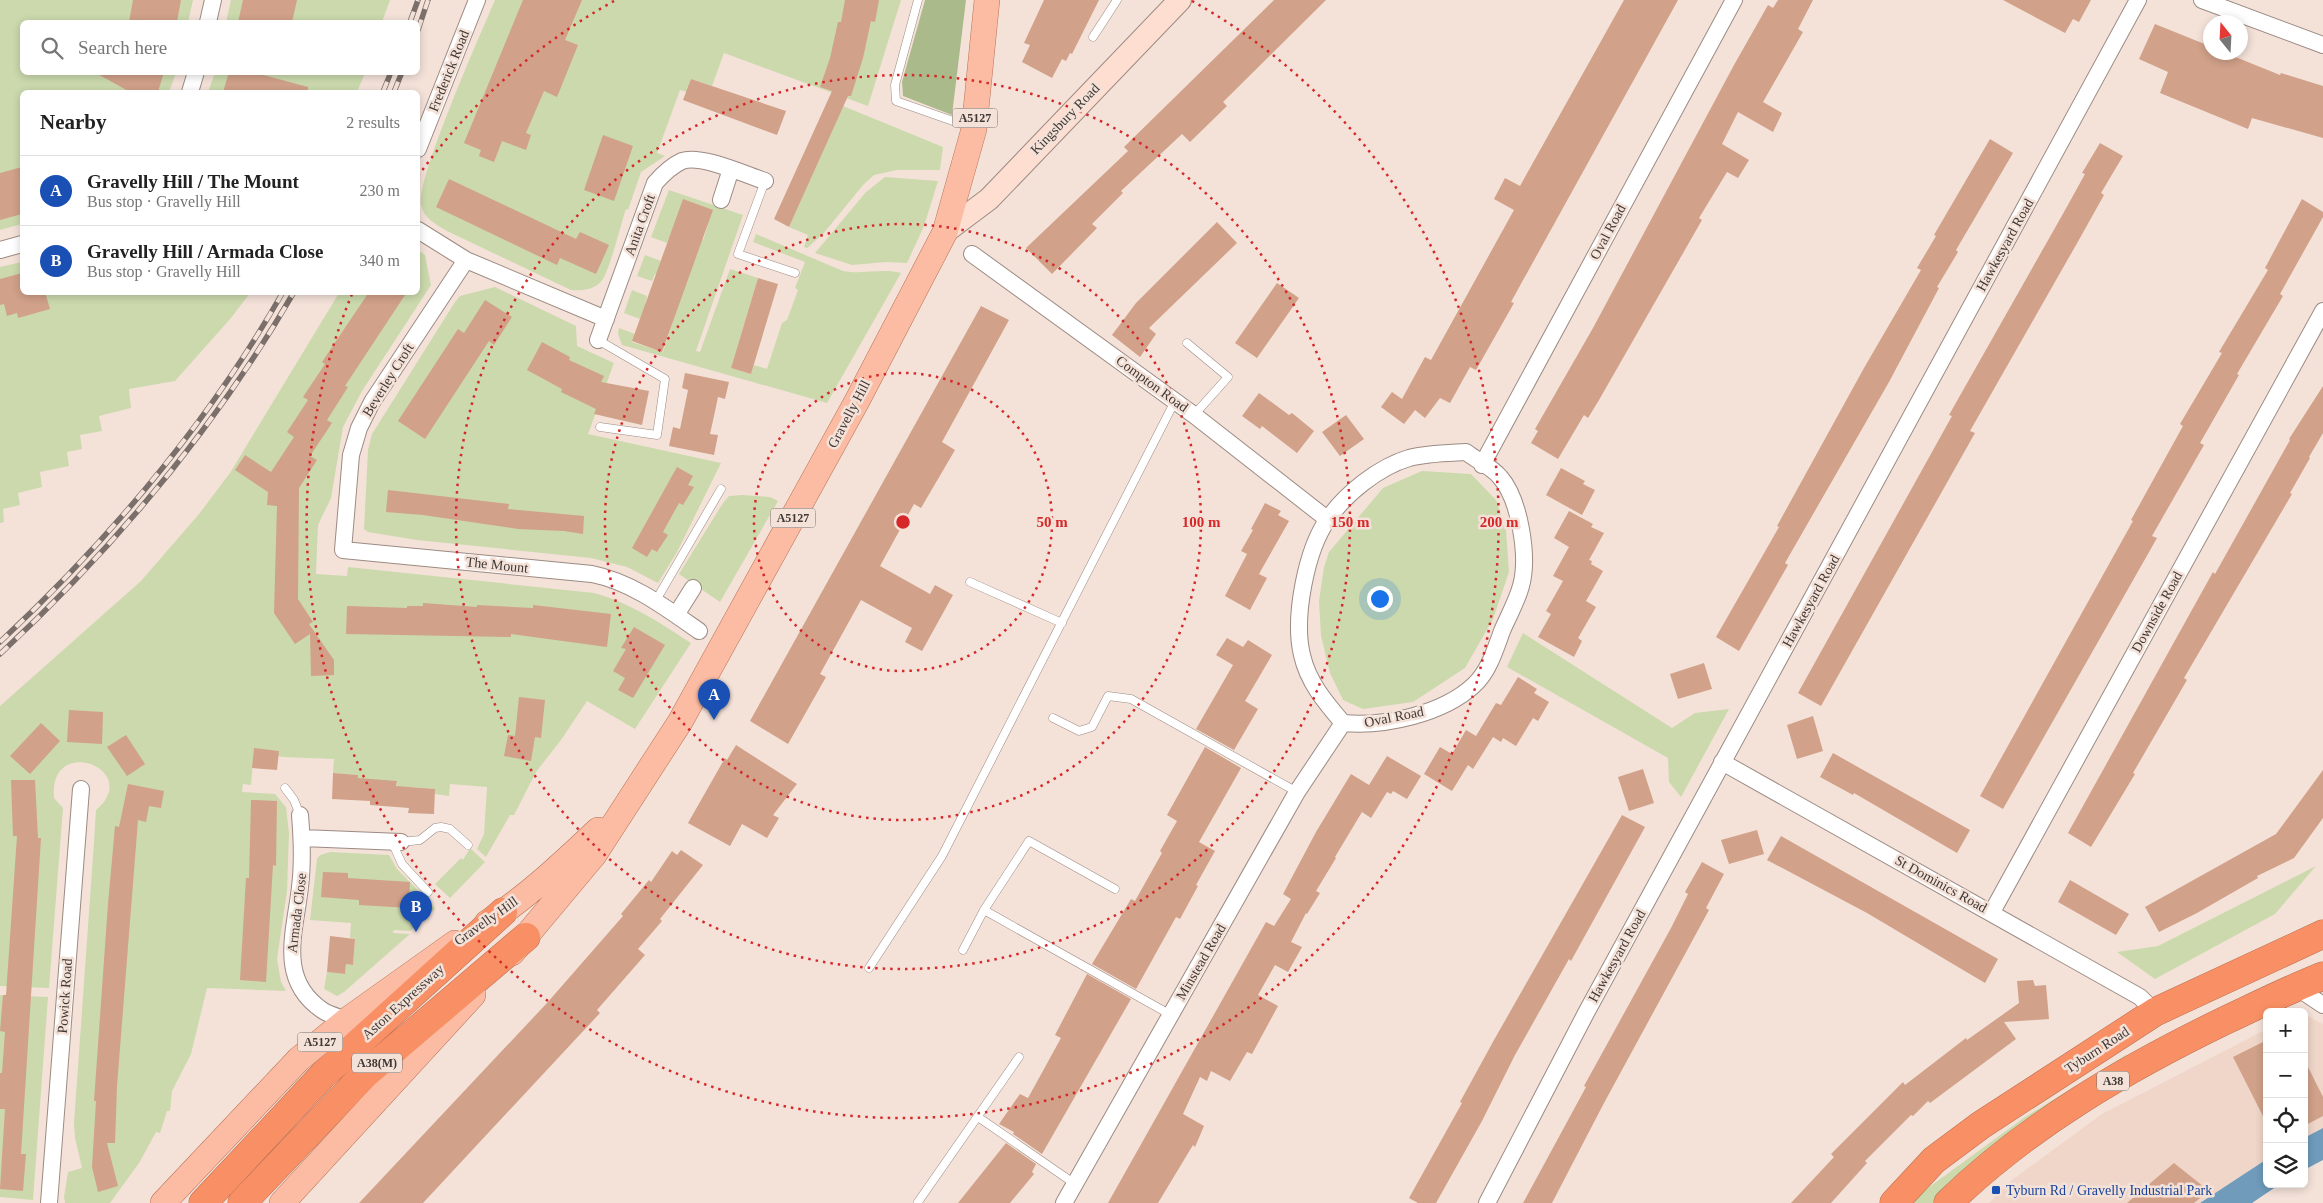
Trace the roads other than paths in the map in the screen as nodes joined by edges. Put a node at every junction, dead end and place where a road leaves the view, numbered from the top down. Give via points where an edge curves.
1 (213, 0) edge
2 (477, 0) edge
3 (918, 0) edge
4 (987, 0) edge
5 (1117, 0) edge
6 (1180, 0) edge
7 (1734, 0) edge
8 (2138, 0) edge
9 (2202, 0) edge
10 (208, 20) edge
11 (1093, 36) dead end
12 (2323, 45) edge
13 (195, 75) edge
14 (191, 90) edge
15 (974, 129) junction
16 (420, 143) edge
17 (731, 169) junction
18 (765, 181) joint
19 (721, 200) dead end
20 (420, 231) edge
21 (945, 232) junction
22 (20, 245) edge
23 (0, 250) edge
24 (972, 254) dead end
25 (466, 260) junction
26 (795, 273) dead end
27 (2323, 311) edge
28 (606, 319) junction
29 (598, 340) joint
30 (1187, 343) dead end
31 (1175, 401) junction
32 (1194, 415) junction
33 (600, 427) dead end
34 (1482, 464) junction
35 (721, 489) dead end
36 (345, 514) joint
37 (1327, 519) junction
38 (970, 582) dead end
39 (693, 588) dead end
40 (655, 602) junction
41 (676, 615) junction
42 (1062, 623) junction
43 (699, 631) dead end
44 (1053, 718) dead end
45 (1343, 723) junction
46 (1722, 762) junction
47 (285, 788) dead end
48 (81, 789) dead end
49 (1298, 792) junction
50 (631, 798) junction
51 (300, 814) joint
52 (302, 838) junction
53 (396, 842) junction
54 (468, 845) dead end
55 (1115, 889) dead end
56 (428, 892) dead end
57 (984, 910) junction
58 (503, 912) junction
59 (1992, 912) junction
60 (2323, 935) edge
61 (526, 937) junction
62 (963, 950) dead end
63 (869, 968) dead end
64 (2323, 976) edge
65 (2296, 987) junction
66 (2323, 1005) edge
67 (2156, 1012) junction
68 (1171, 1015) junction
69 (347, 1020) junction
70 (1018, 1057) dead end
71 (978, 1117) junction
72 (1075, 1184) junction
73 (918, 1202) dead end
74 (49, 1203) edge
75 (163, 1203) edge
76 (203, 1203) edge
77 (242, 1203) edge
78 (282, 1203) edge
79 (1064, 1203) edge
80 (1488, 1203) edge
81 (1894, 1203) edge
82 (1948, 1203) edge

1 - 10 street
2 - 16 street, Frederick Road
3 - 15 lane via 895,84 896,101
4 - 15 main road, Gravelly Hill / A5127
5 - 11 lane
6 - 21 street, Kingsbury Road via 989,199
7 - 34 street, Oval Road
8 - 46 street, Hawkesyard Road
9 - 12 street
13 - 14 street
15 - 21 main road, Gravelly Hill / A5127
17 - 18 street, Anita Croft
17 - 19 street
17 - 28 street, Anita Croft via 704,161 684,160 668,169 655,183
18 - 26 lane via 738,254
20 - 25 street
21 - 50 main road, Gravelly Hill / A5127 via 783,537 680,722
22 - 23 street
24 - 31 street, Compton Road
25 - 28 street
25 - 36 street, Beverley Croft via 372,402 359,428 352,455
27 - 59 street, Downside Road
28 - 29 street, Anita Croft
29 - 33 lane via 665,379 657,435
30 - 32 lane via 1228,377
31 - 32 street, Compton Road
31 - 42 lane
32 - 37 street, Compton Road
34 - 37 street, Oval Road via 1466,452 1408,459 1378,473 1355,489
34 - 45 street, Oval Road via 1500,477 1520,518 1524,542 1522,585 1490,662 1474,684 1445,705 1365,725
35 - 40 lane
36 - 40 street, The Mount via 343,550 592,574 619,581
37 - 45 street, Oval Road via 1303,584 1299,618 1302,654 1312,681
38 - 42 lane
39 - 41 street
40 - 41 street, The Mount
41 - 43 street, The Mount
42 - 63 lane via 942,856
44 - 49 lane via 1079,731 1092,727 1108,696 1131,699
45 - 49 street, Minstead Road
46 - 59 street, St Dominics Road
46 - 80 street, Hawkesyard Road
47 - 51 lane
48 - 74 street, Powick Road
49 - 68 street, Minstead Road
50 - 58 main road, Gravelly Hill / A5127 via 569,858
50 - 61 main road, Gravelly Hill / A5127 via 594,856
51 - 52 street, Armada Close
52 - 53 street
52 - 69 street, Armada Close via 292,969 298,983 315,1004
53 - 54 lane via 420,840 435,828 442,827 450,829
53 - 56 lane via 402,864
55 - 57 lane via 1029,841
57 - 62 lane
57 - 68 lane
58 - 69 main road, Gravelly Hill / A5127
58 - 76 highway, Aston Expressway / A38(M) via 323,1075
59 - 67 street, St Dominics Road via 2140,997
60 - 67 highway, Tyburn Road / A38
61 - 77 highway, Aston Expressway / A38(M) via 364,1074
61 - 78 main road, Gravelly Hill / A5127
64 - 65 highway, A38
65 - 66 street
65 - 82 highway, A38 via 2181,1042 2079,1100 1980,1172
67 - 81 highway, Tyburn Road / A38 via 1981,1125 1934,1160
68 - 72 street, Minstead Road
69 - 75 main road, Gravelly Hill / A5127 via 292,1066
70 - 71 lane
71 - 72 lane
71 - 73 lane
72 - 79 street, Minstead Road

